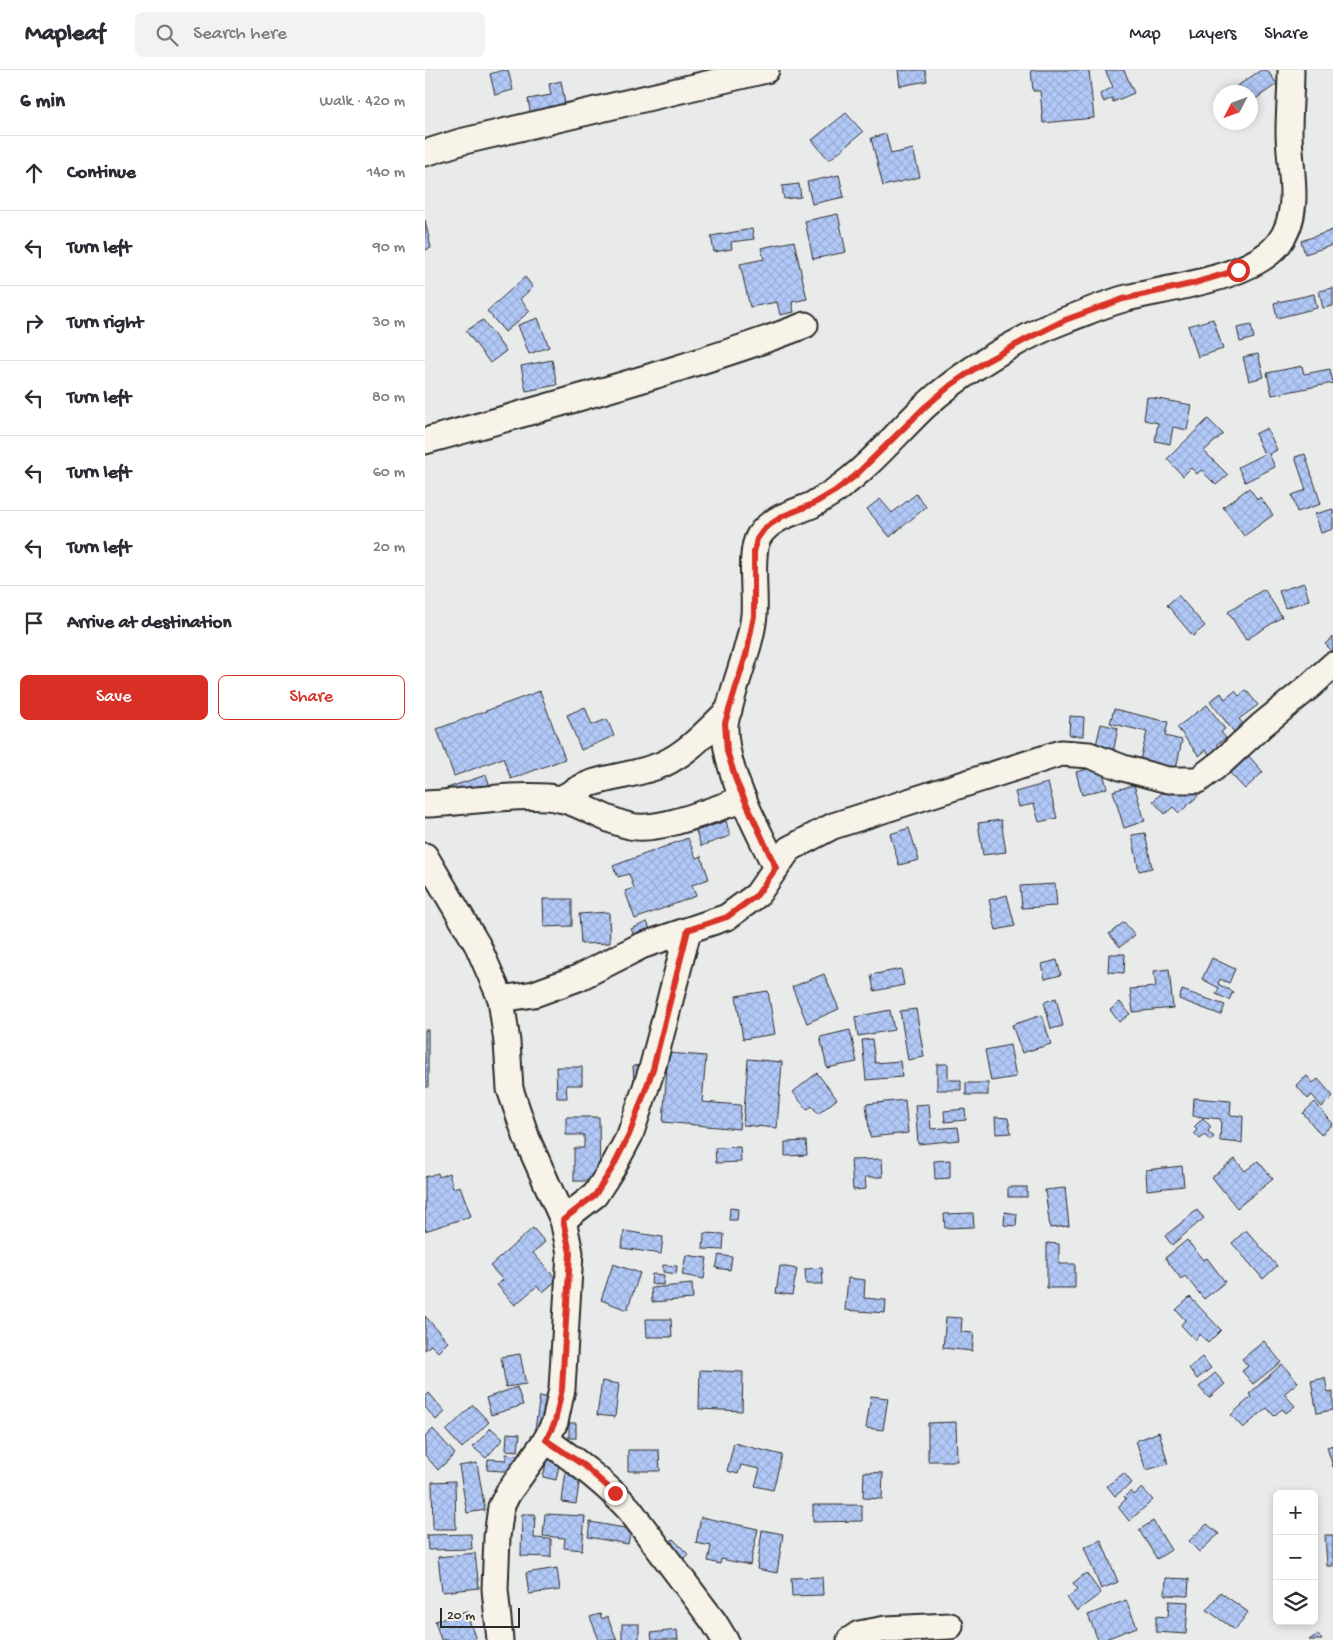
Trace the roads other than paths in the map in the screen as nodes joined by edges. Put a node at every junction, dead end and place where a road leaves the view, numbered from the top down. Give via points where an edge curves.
1 (766, 70) edge
2 (1291, 70) edge
3 (425, 153) edge
4 (805, 325) dead end
5 (425, 441) edge
6 (1333, 665) edge
7 (729, 710) junction
8 (561, 799) junction
9 (744, 799) junction
10 (425, 804) edge
11 (425, 856) edge
12 (776, 868) junction
13 (688, 930) junction
14 (501, 999) junction
15 (563, 1220) junction
16 (546, 1440) junction
17 (950, 1626) dead end
18 (500, 1640) edge
19 (725, 1640) edge
20 (850, 1640) edge

1 - 3 street
2 - 7 street via 1289,155 1294,197 1290,225 1278,245 1261,259 1238,270 1123,299 1065,320 983,363 925,407 855,476 813,504 783,516 765,528 757,539 754,552 754,616
4 - 5 street via 757,344
6 - 12 street via 1198,780 1168,780 1123,768 1089,754 1061,753 833,826 789,849
7 - 8 street via 679,756 626,776 591,783
7 - 9 street via 725,723 727,751
8 - 9 street via 628,826 641,828 669,823
8 - 10 street via 535,797
9 - 12 street
11 - 14 street via 478,946
12 - 13 street via 757,895 727,917
13 - 14 street via 641,946 578,978 534,994
13 - 15 street via 653,1069 629,1135 595,1195
14 - 15 street via 511,1089 527,1139
15 - 16 street via 570,1253 562,1389 555,1422
16 - 18 street via 507,1493 501,1507 495,1589
16 - 19 street via 583,1465 615,1493
17 - 20 street via 886,1629 859,1634

